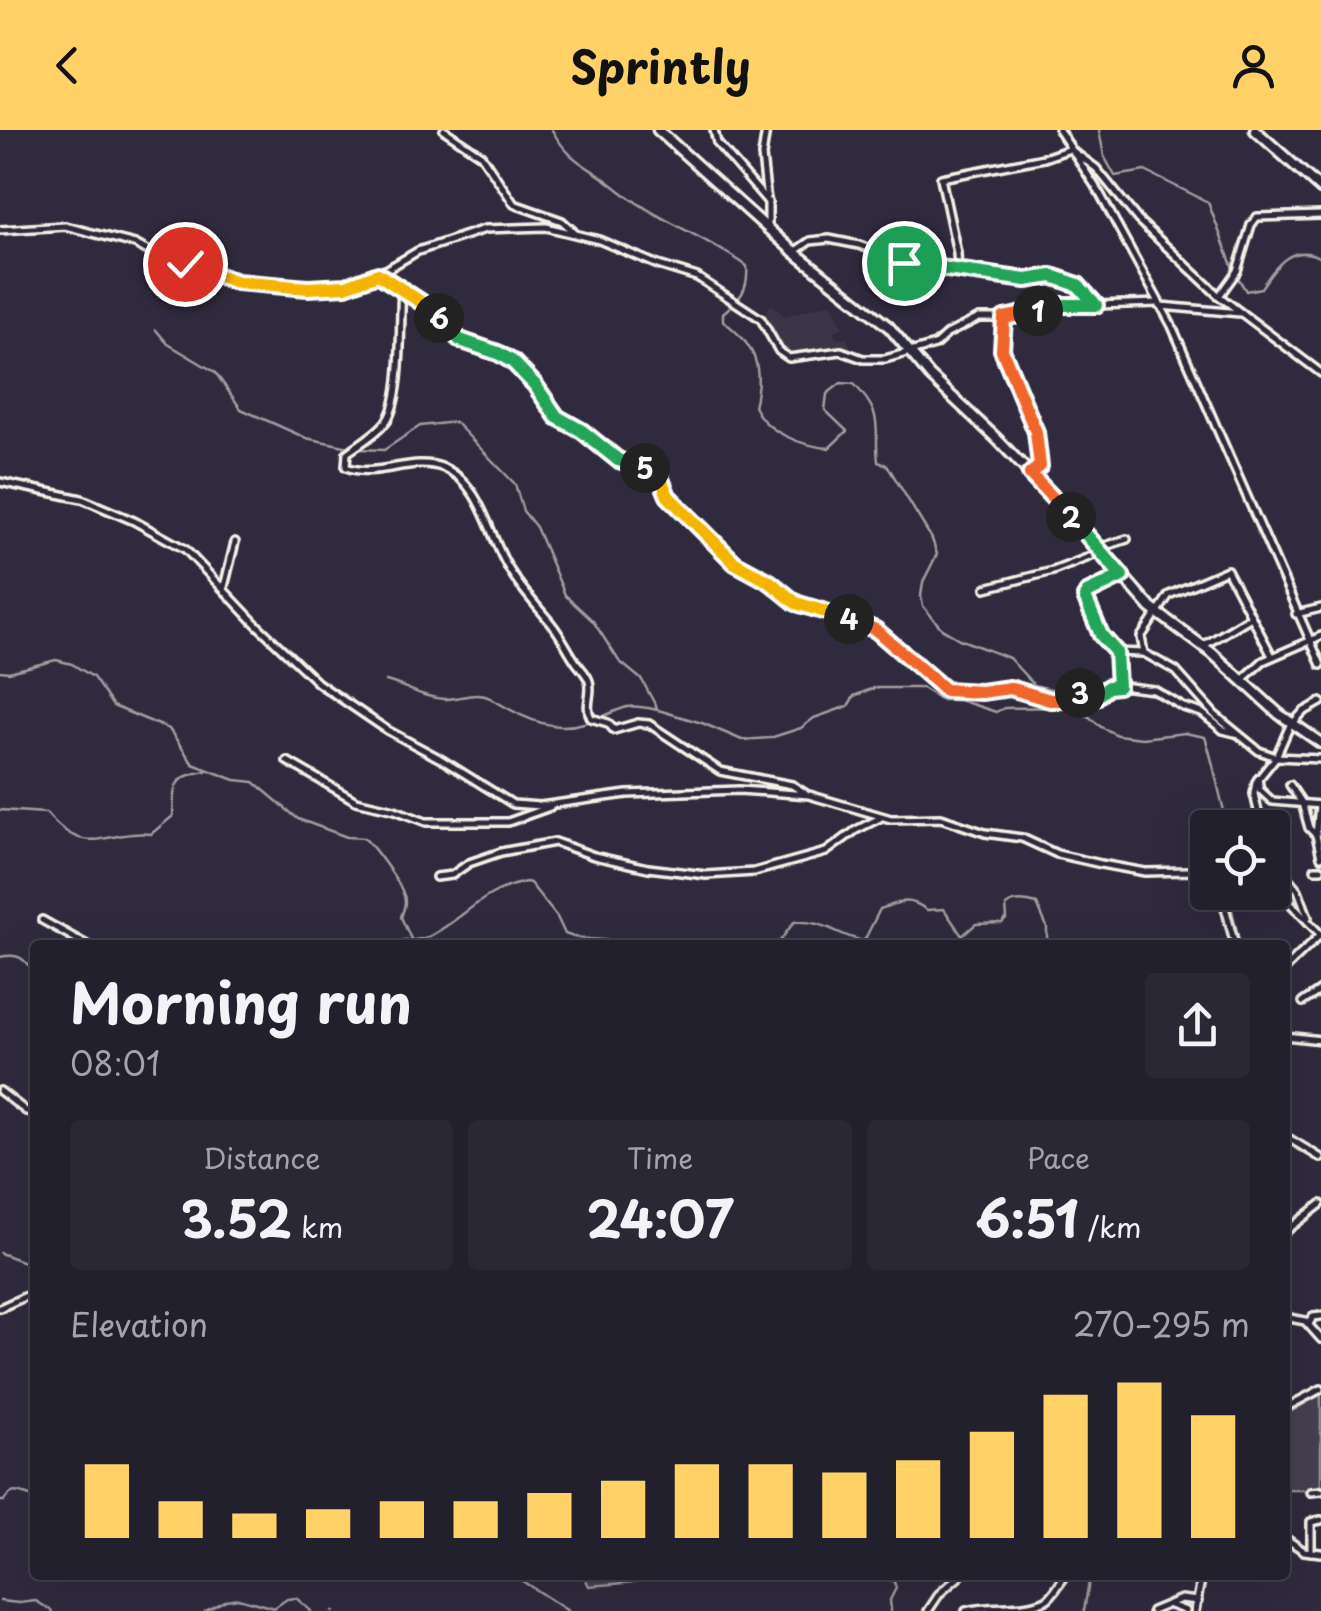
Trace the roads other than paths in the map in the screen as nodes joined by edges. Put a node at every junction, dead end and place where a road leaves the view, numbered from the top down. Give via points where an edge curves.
1 (444, 130) edge
2 (658, 130) edge
3 (714, 130) edge
4 (766, 130) edge
5 (1060, 130) edge
6 (1255, 130) edge
7 (1070, 148) junction
8 (1321, 189) edge
9 (767, 201) junction
10 (1321, 215) edge
11 (0, 230) edge
12 (768, 230) junction
13 (575, 234) junction
14 (794, 252) junction
15 (958, 272) junction
16 (378, 274) junction
17 (402, 290) junction
18 (1220, 296) junction
19 (1160, 304) junction
20 (1096, 305) junction
21 (1243, 314) junction
22 (1004, 318) junction
23 (908, 350) junction
24 (1321, 373) edge
25 (1030, 474) junction
26 (0, 482) edge
27 (1126, 539) dead end
28 (235, 542) dead end
29 (1101, 550) junction
30 (1122, 576) junction
31 (224, 587) junction
32 (986, 588) dead end
33 (1321, 608) edge
34 (1156, 611) junction
35 (1296, 614) junction
36 (1252, 616) junction
37 (1321, 636) edge
38 (1308, 639) junction
39 (1203, 646) junction
40 (1116, 652) junction
41 (1144, 653) junction
42 (1272, 656) junction
43 (1321, 666) edge
44 (1242, 680) junction
45 (1118, 686) junction
46 (1321, 702) edge
47 (1292, 724) junction
48 (1235, 733) junction
49 (1321, 743) edge
50 (1276, 757) junction
51 (1321, 758) edge
52 (287, 761) dead end
53 (1258, 779) junction
54 (1290, 784) dead end
55 (809, 795) junction
56 (1302, 803) junction
57 (553, 805) junction
58 (1320, 805) edge
59 (1258, 810) edge
60 (883, 817) junction
61 (1319, 839) edge
62 (1321, 857) edge
63 (1190, 870) edge
64 (436, 877) dead end
65 (1290, 880) edge
66 (1290, 902) edge
67 (1226, 910) edge
68 (42, 920) dead end
69 (1308, 920) junction
70 (1321, 937) edge
71 (78, 940) edge
72 (1235, 940) edge
73 (1290, 965) edge
74 (1321, 990) edge
75 (1304, 1002) dead end
76 (1290, 1037) edge
77 (1321, 1040) edge
78 (0, 1091) edge
79 (30, 1112) edge
80 (1290, 1139) edge
81 (1321, 1158) edge
82 (1321, 1204) edge
83 (1290, 1228) edge
84 (30, 1294) edge
85 (0, 1308) edge
86 (1321, 1316) edge
87 (1290, 1317) edge
88 (1309, 1324) junction
89 (1321, 1338) edge
90 (1321, 1389) edge
91 (1290, 1405) edge
92 (1321, 1491) edge
93 (1311, 1492) dead end
94 (1321, 1520) edge
95 (1290, 1541) edge
96 (1310, 1552) junction
97 (1321, 1553) edge
98 (955, 1580) edge
99 (1062, 1580) edge
100 (1201, 1580) edge
101 (1198, 1600) junction
102 (1168, 1604) junction
103 (928, 1611) edge
104 (966, 1611) edge
105 (1152, 1611) edge
106 (1186, 1611) edge
107 (1196, 1611) edge

1 - 13 street via 481,155 514,204 562,221
2 - 12 main road
3 - 9 street via 716,143
4 - 9 street
5 - 7 street
6 - 8 main road
7 - 15 street via 941,178
7 - 18 street
7 - 19 street
9 - 12 street
10 - 18 street via 1259,216
11 - 16 street via 64,226 242,282 344,287
12 - 14 main road
13 - 16 street via 540,226 489,229 418,252
13 - 23 street via 697,276 761,319 786,357 841,351 880,360
14 - 15 street via 814,240 836,240 911,266
14 - 23 main road via 889,327
15 - 20 street via 1026,280 1052,276 1078,285
16 - 17 street
17 - 45 street via 458,338 513,362 557,417 614,458 659,477 668,496 735,563 796,603 876,630 945,690 1010,688 1061,700 1072,692 1098,698
17 - 55 street via 391,412 347,453 346,467 363,472 425,464 460,478 509,570 588,678 591,718 614,730 654,726 720,771 792,784
18 - 21 street
19 - 20 street
19 - 21 street
19 - 35 street
20 - 22 street
21 - 24 street
22 - 23 street via 979,318 935,345
22 - 25 street via 1002,350 1036,436 1040,466
23 - 25 main road
25 - 29 main road
26 - 31 street via 82,499 134,522 185,549
27 - 29 street
28 - 31 street
29 - 30 main road
29 - 32 street via 1054,571
30 - 34 main road
30 - 40 street via 1085,597
31 - 57 street via 305,671 359,712 504,801
33 - 35 street
34 - 36 street via 1169,595 1227,570
34 - 39 main road
34 - 41 street via 1142,634
35 - 38 street
36 - 39 street
36 - 42 street
37 - 38 street
38 - 42 street
38 - 43 street
39 - 44 main road
40 - 41 street
40 - 45 street
41 - 48 street via 1180,674
42 - 44 street
44 - 47 main road
45 - 48 street via 1154,690
46 - 47 street
47 - 49 main road
47 - 50 street
48 - 50 street
50 - 51 street
50 - 53 street
52 - 57 street via 356,801 426,822 508,822
53 - 56 street via 1268,799
53 - 59 street
54 - 56 street
55 - 57 street via 627,794
55 - 60 street
56 - 58 street
56 - 61 street
58 - 61 street
60 - 63 street via 941,818 1022,838 1062,856 1146,872
60 - 64 street via 826,852 748,873 648,868 555,842 501,852
61 - 62 street
65 - 69 street
66 - 69 street
67 - 72 street
68 - 71 street
69 - 70 street
70 - 73 street
74 - 75 street
76 - 77 street
78 - 79 street
80 - 81 street
82 - 83 street
84 - 85 street
86 - 88 street
87 - 88 street
88 - 89 street
90 - 91 street
92 - 93 street
94 - 96 street via 1311,1522
95 - 96 street
96 - 97 street
98 - 103 street
99 - 104 street via 1043,1602
100 - 101 street
101 - 102 street
101 - 107 street
102 - 105 street
102 - 106 street

